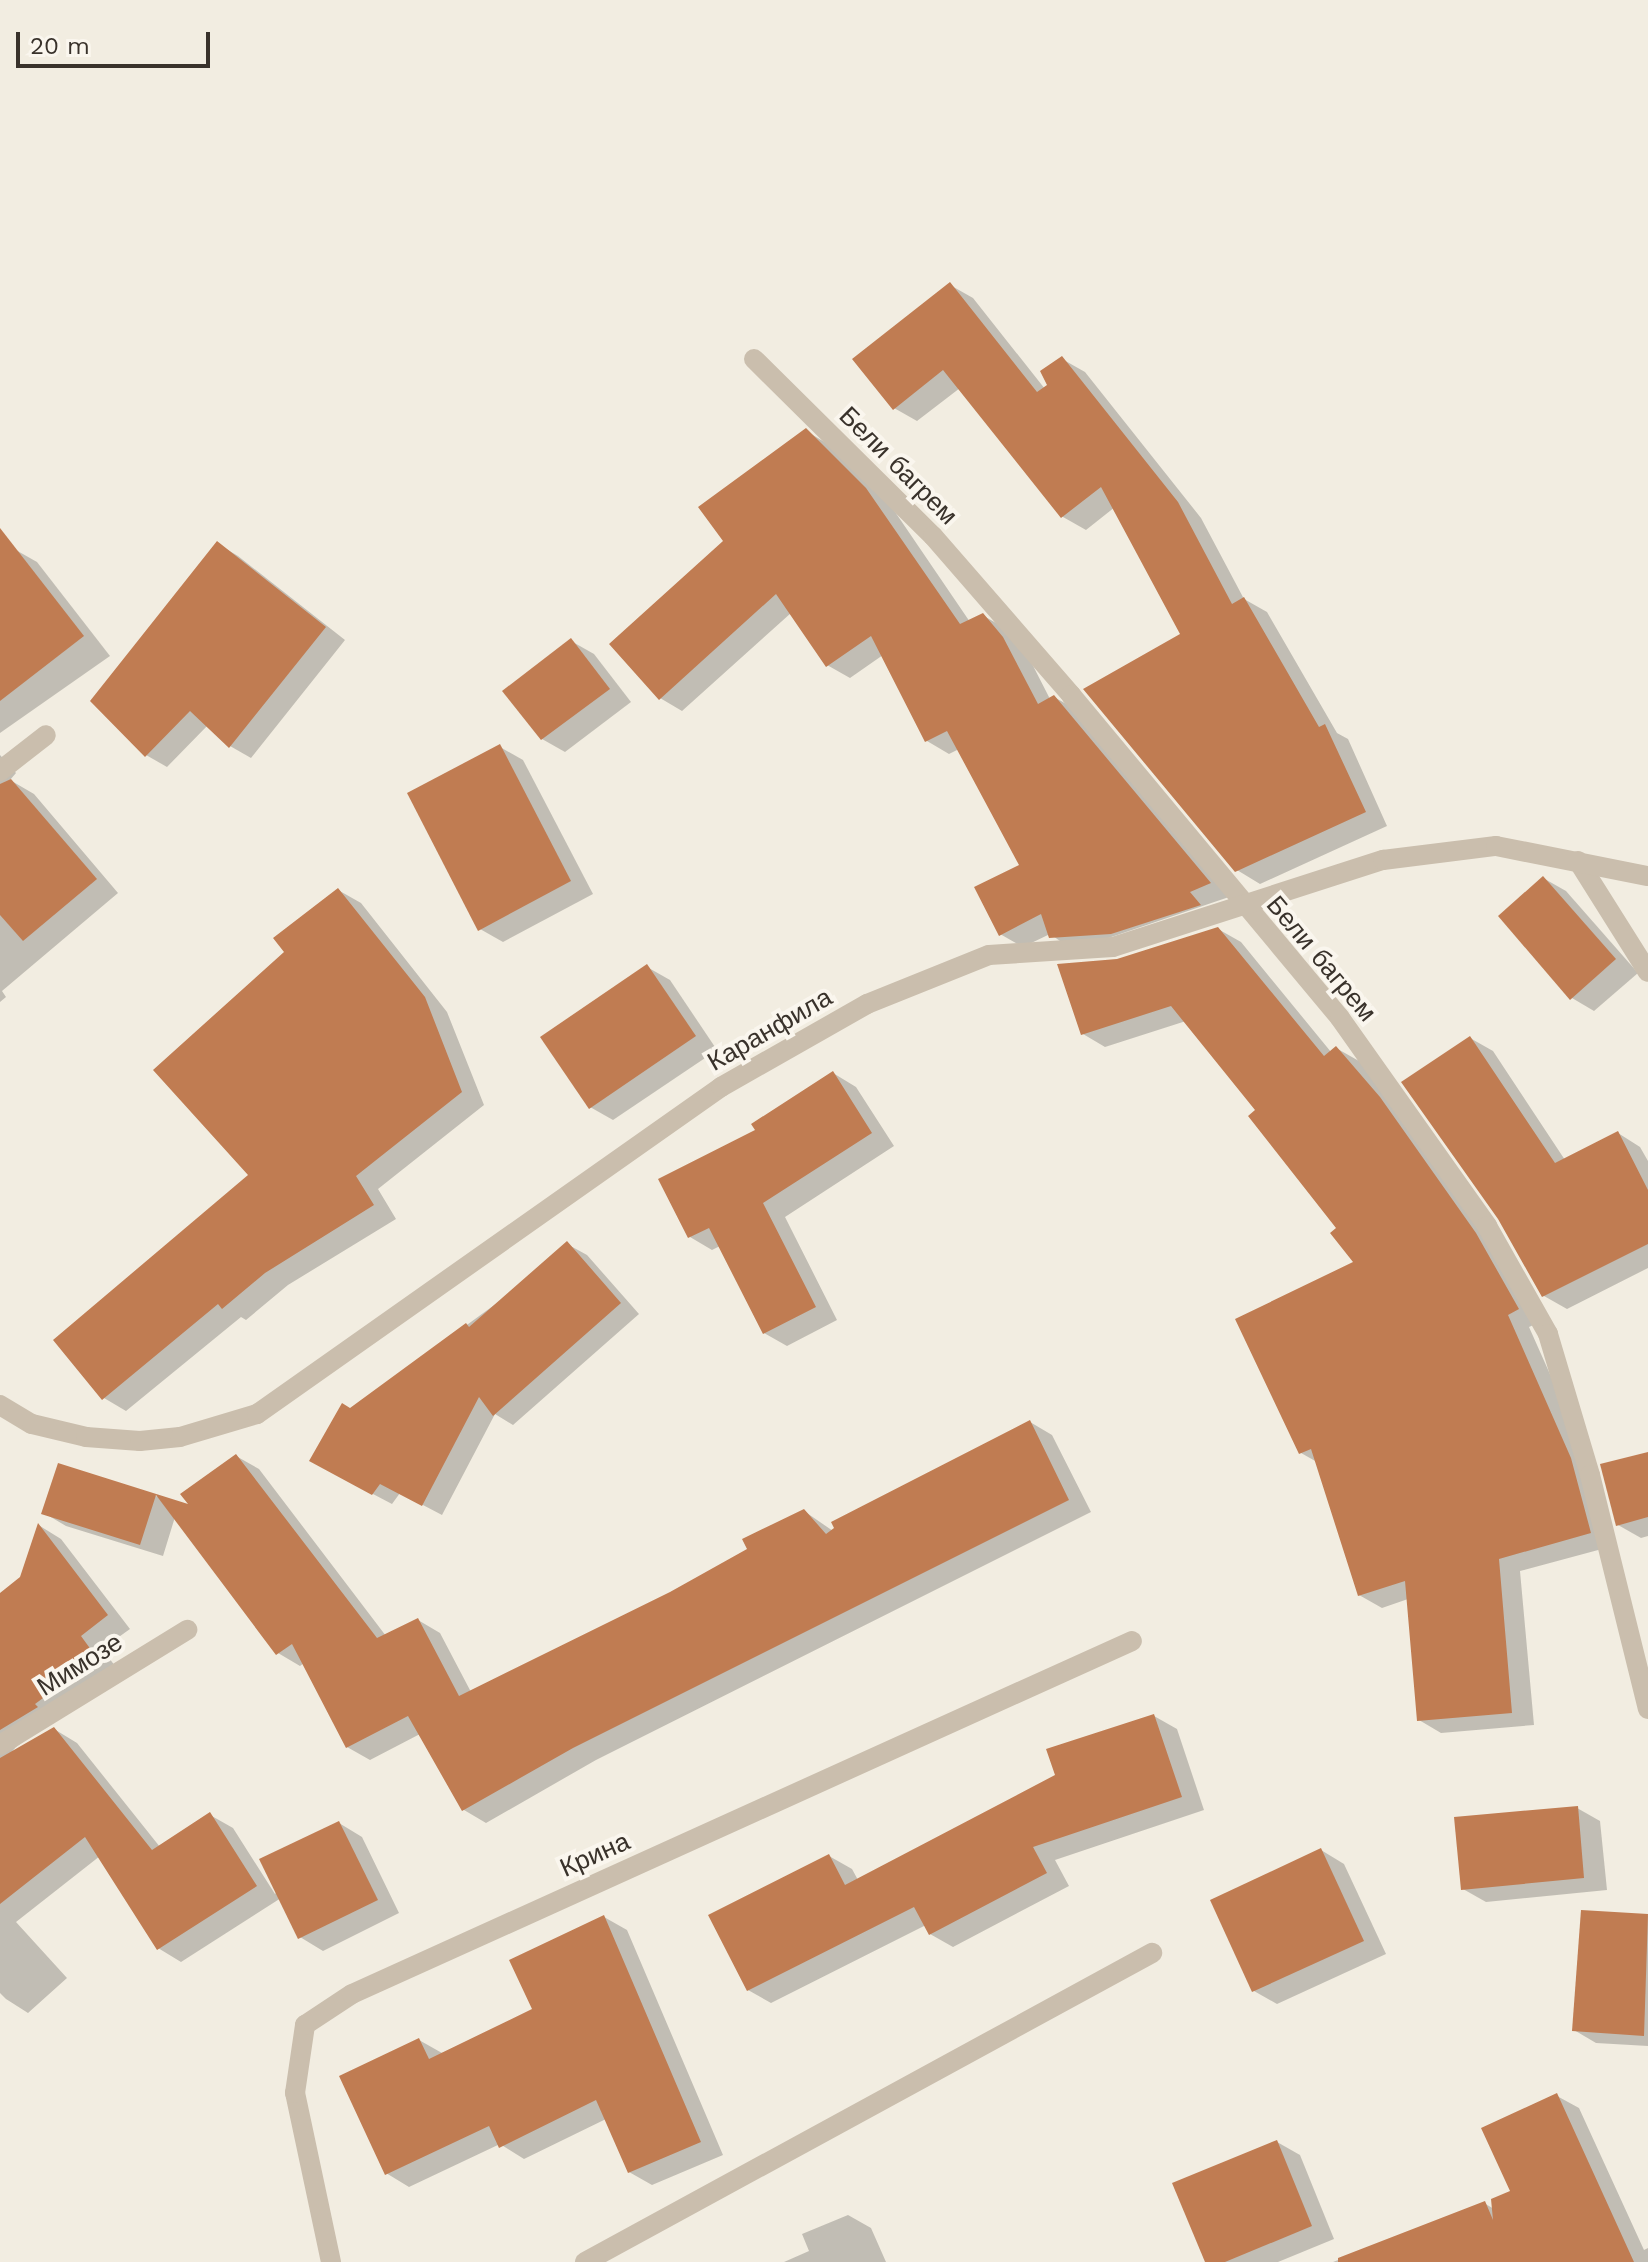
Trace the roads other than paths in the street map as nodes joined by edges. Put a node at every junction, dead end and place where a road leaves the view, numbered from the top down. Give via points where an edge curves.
1 (754, 359) dead end
2 (46, 735) dead end
3 (0, 771) edge
4 (1578, 861) junction
5 (1648, 876) edge
6 (1243, 905) junction
7 (1648, 972) edge
8 (0, 1405) edge
9 (187, 1630) dead end
10 (1132, 1641) dead end
11 (1648, 1709) edge
12 (0, 1745) edge
13 (1152, 1953) dead end
14 (331, 2262) edge
15 (585, 2262) edge

1 - 6 street, Бели багрем via 933,536
2 - 3 street
4 - 5 street, Каранфила
4 - 6 street, Каранфила via 1496,846 1383,860
4 - 7 street
6 - 8 street, Каранфила via 1113,947 989,955 867,1004 721,1087 257,1414 193,1434 140,1441 86,1437 32,1424
6 - 11 street, Бели багрем via 1340,1018 1487,1226 1548,1334 1590,1475
9 - 12 street, Мимозе
10 - 14 street, Крина via 352,1994 305,2025 295,2093
13 - 15 street

